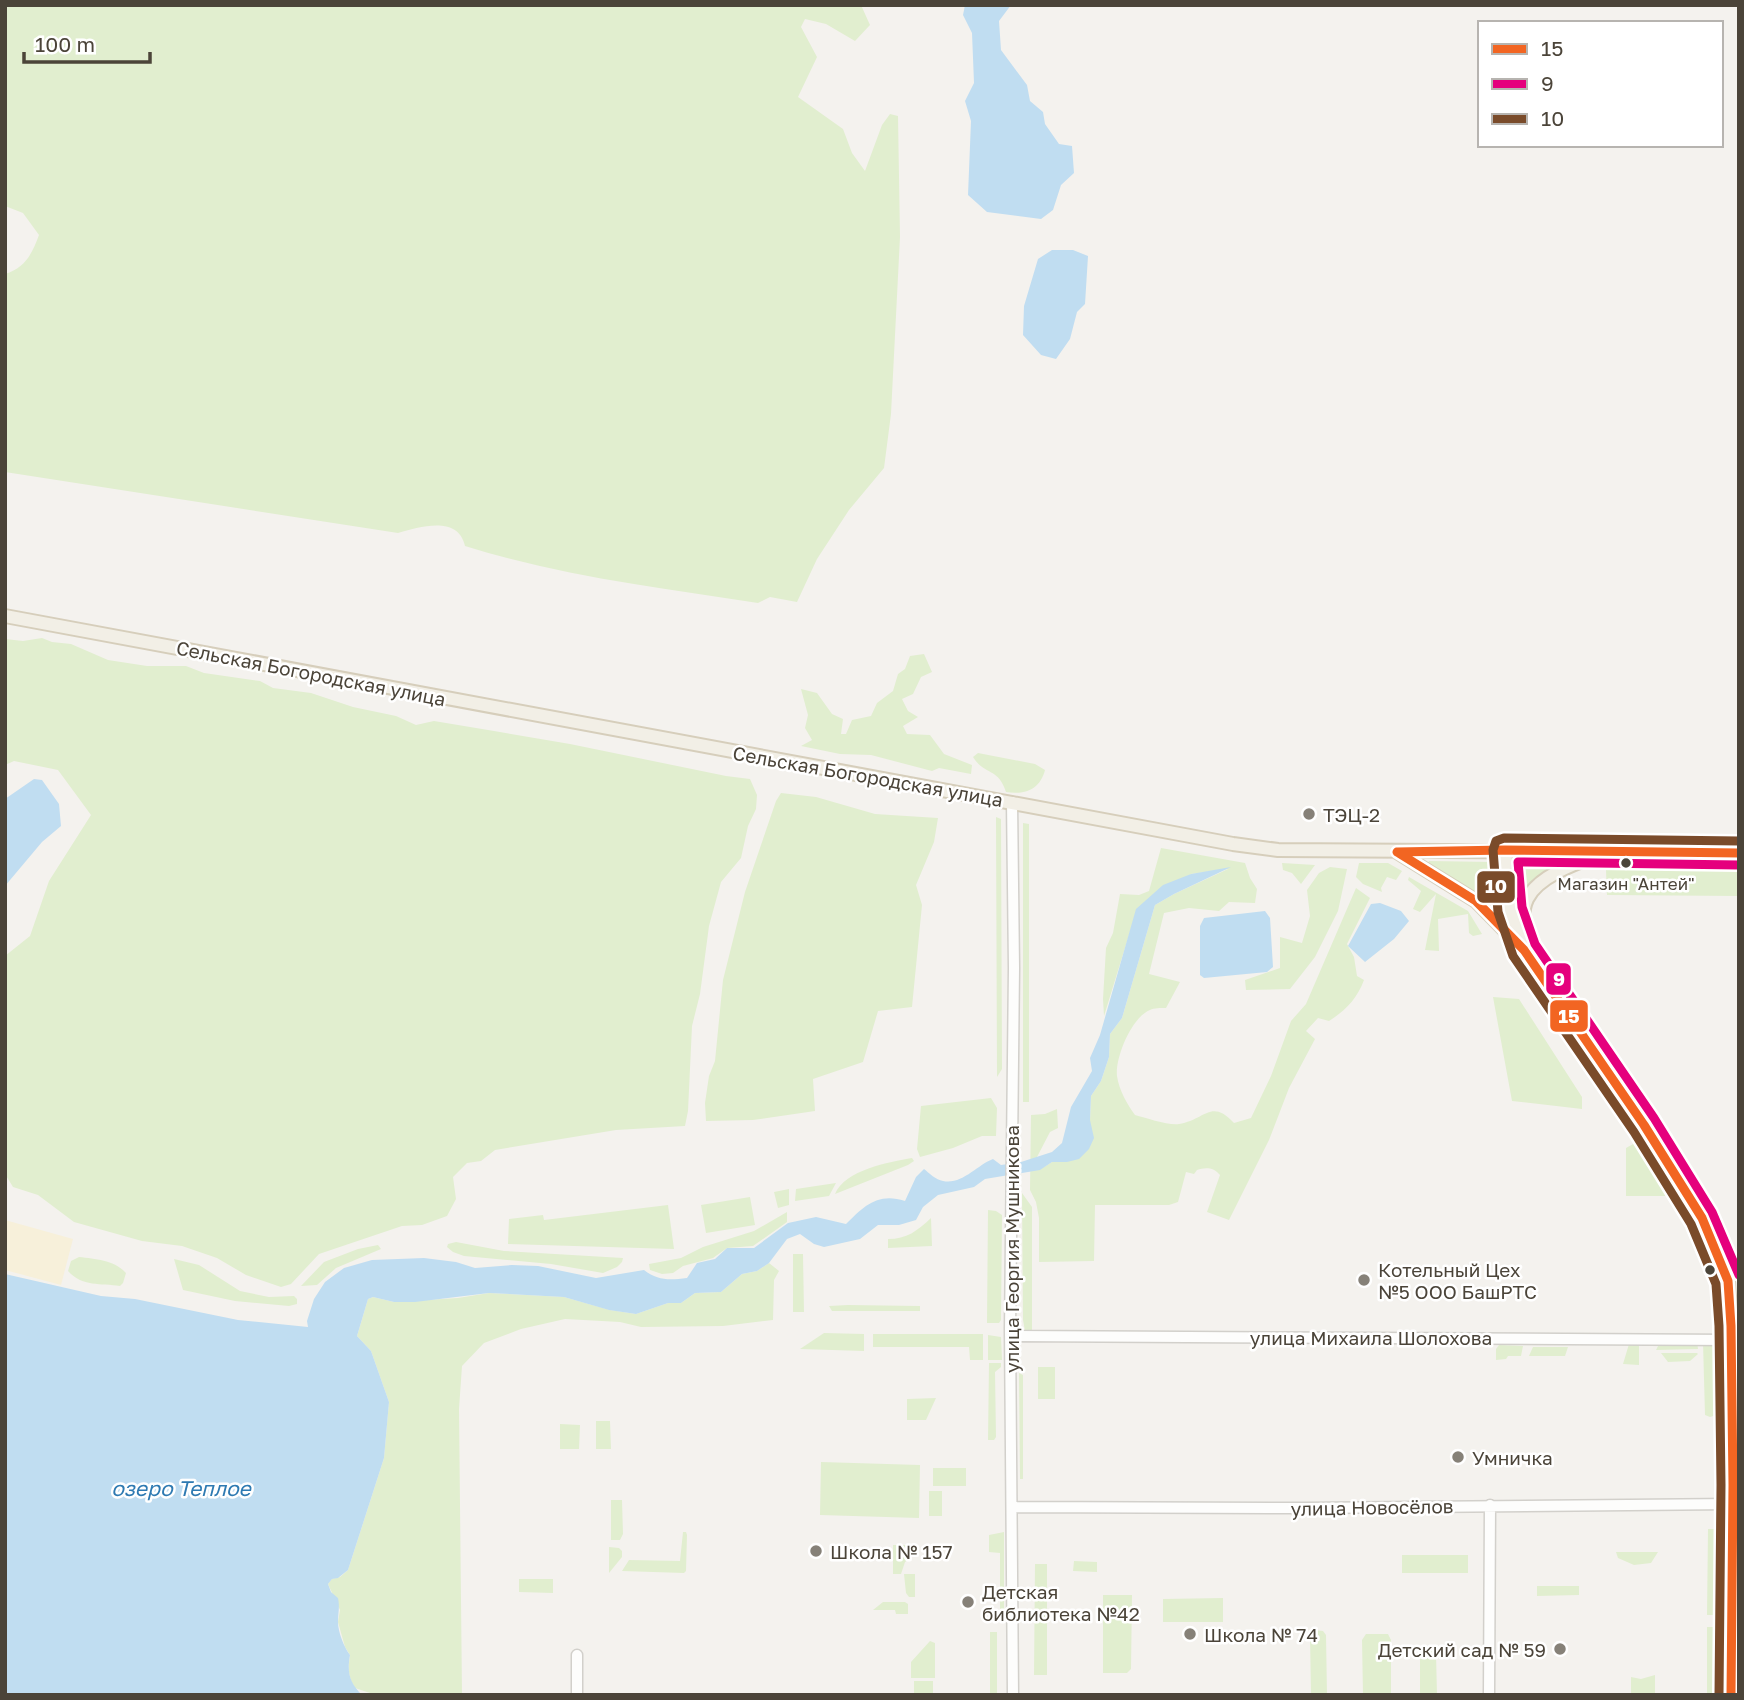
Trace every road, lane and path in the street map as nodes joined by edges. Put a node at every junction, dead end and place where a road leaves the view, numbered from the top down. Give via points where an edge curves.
1 (5, 616) edge
2 (1012, 802) junction
3 (1505, 850) junction
4 (1397, 852) junction
5 (1610, 853) junction
6 (1739, 853) edge
7 (1524, 950) junction
8 (1010, 1336) junction
9 (1731, 1340) junction
10 (1733, 1504) junction
11 (1490, 1505) junction
12 (1012, 1507) junction
13 (577, 1655) dead end
14 (577, 1695) edge
15 (1013, 1695) edge
16 (1489, 1695) edge
17 (1731, 1695) edge

1 - 2 main road, Сельская Богородская улица
2 - 4 main road, Сельская Богородская улица via 1279,850
2 - 8 street, улица Георгия Мушникова
3 - 4 main road, Сельская Богородская улица
3 - 5 main road, Сельская Богородская улица
3 - 7 main road via 1510,910
4 - 7 main road via 1476,901
5 - 6 main road, Сельская Богородская улица
5 - 7 main road via 1558,871 1527,898
7 - 9 main road via 1702,1218 1728,1281
8 - 9 street, улица Михаила Шолохова
8 - 12 street, улица Георгия Мушникова
9 - 10 main road
10 - 11 street, улица Новосёлов
10 - 17 main road
11 - 12 street, улица Новосёлов
11 - 16 street
12 - 15 street, улица Георгия Мушникова
13 - 14 street

